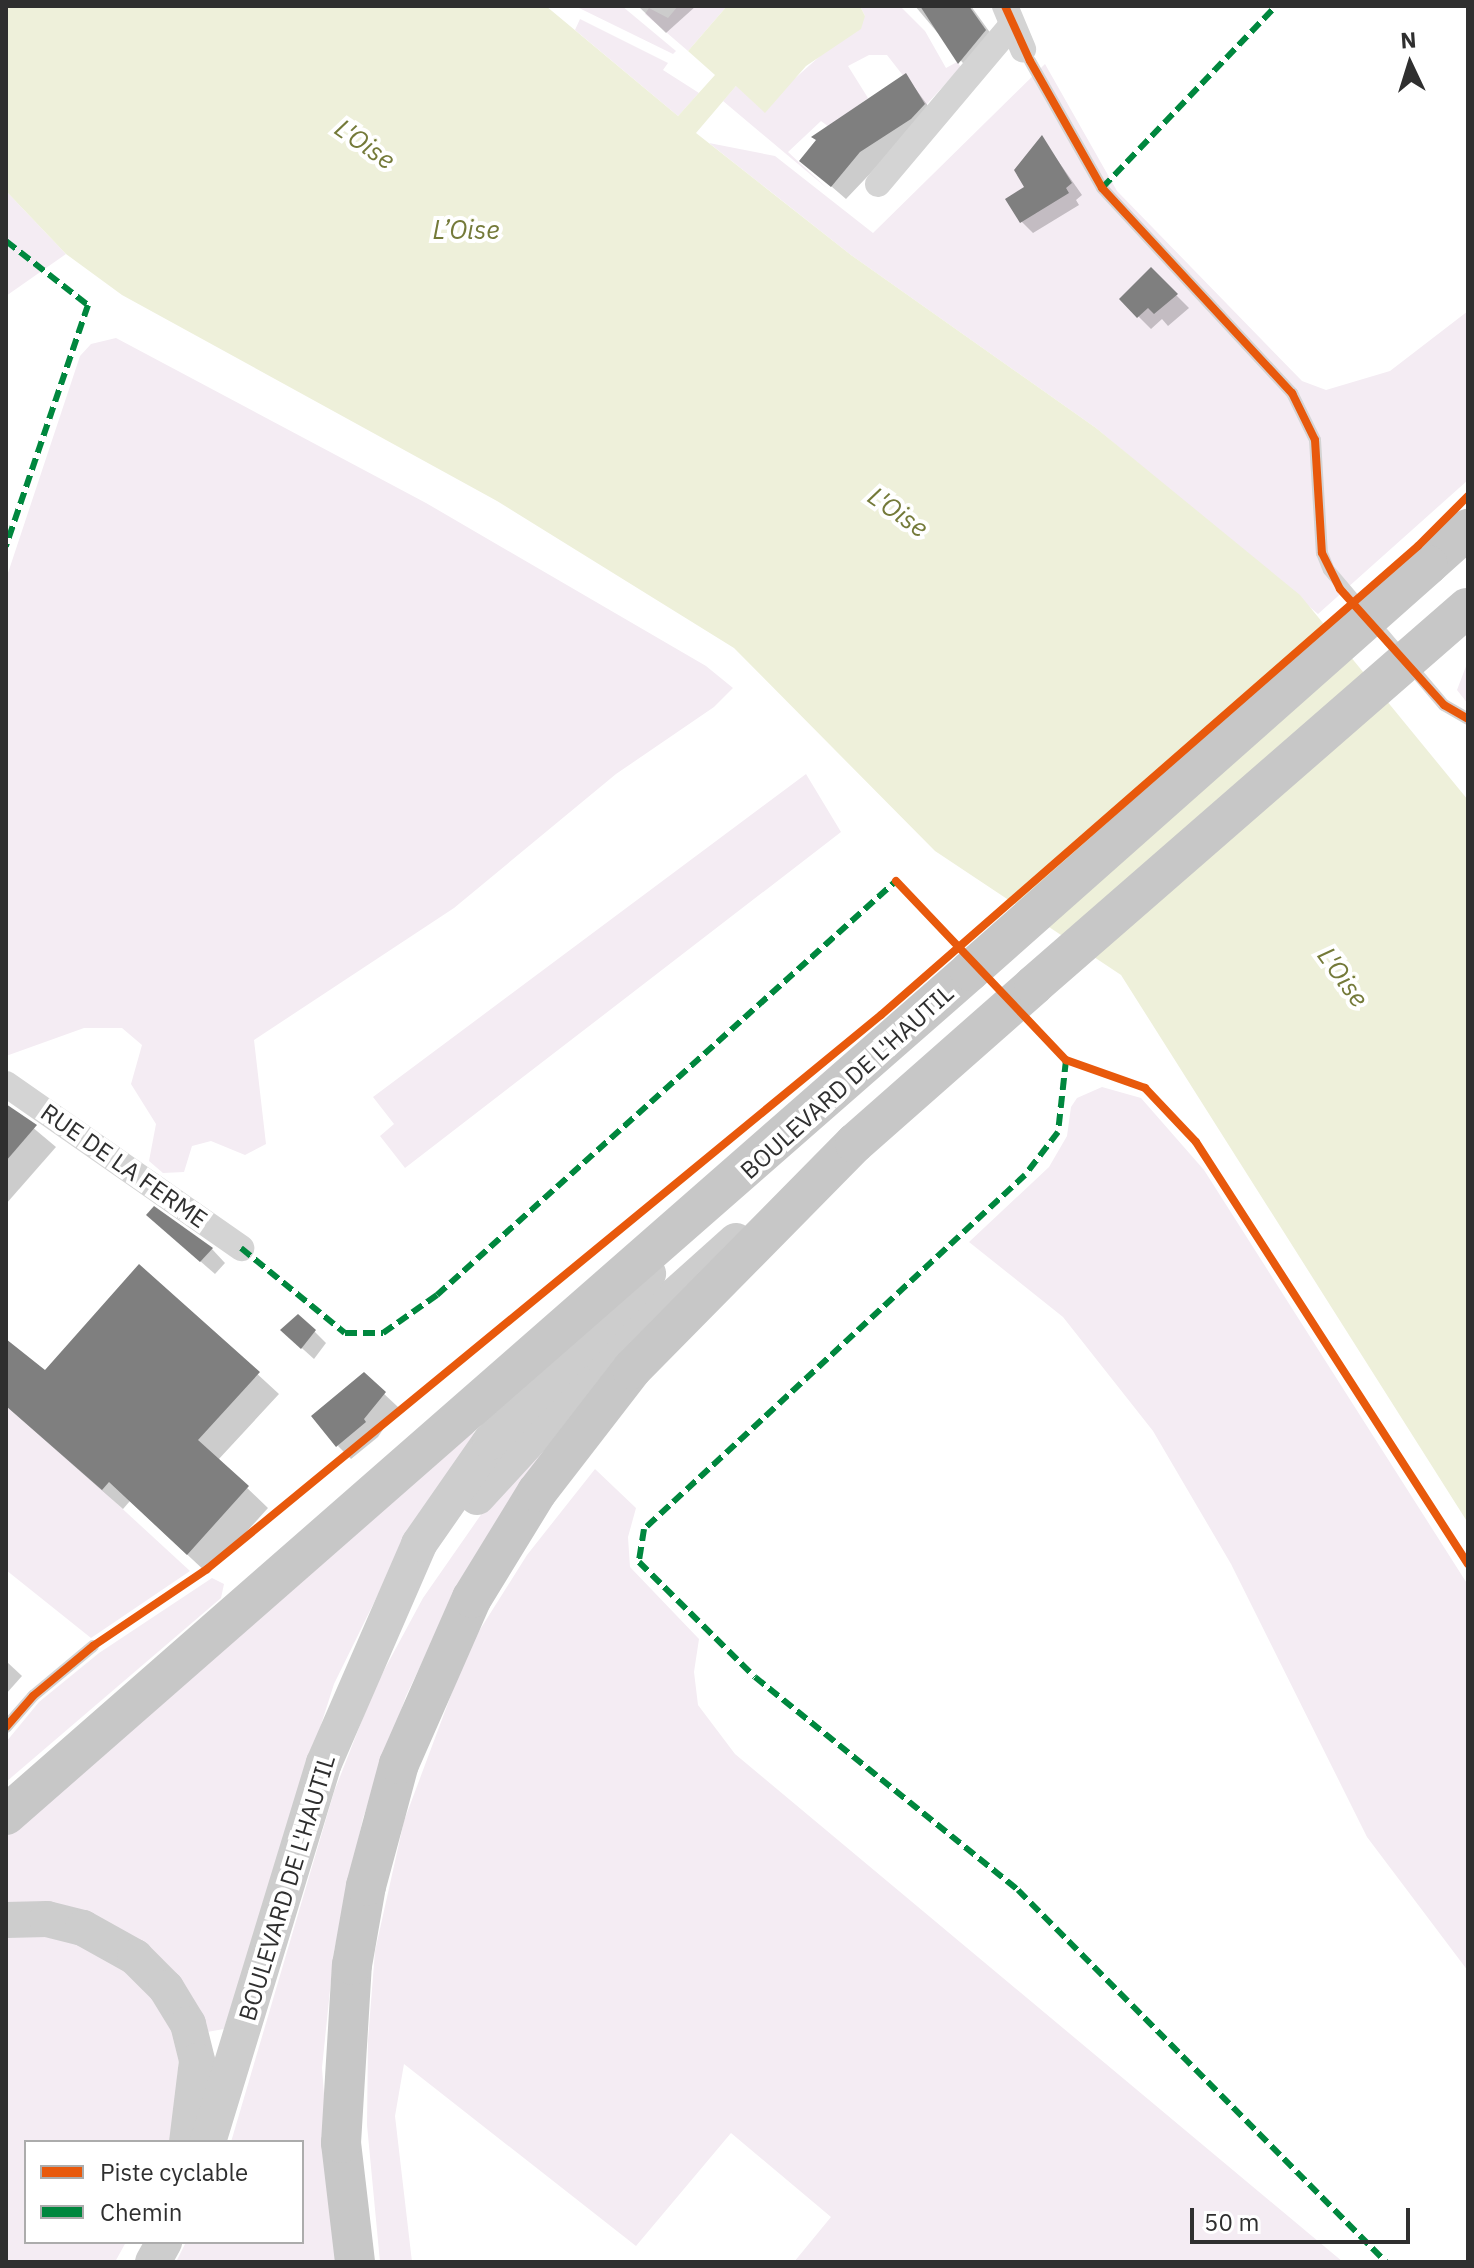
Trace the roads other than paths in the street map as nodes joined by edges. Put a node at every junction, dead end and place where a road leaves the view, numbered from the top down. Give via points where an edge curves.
1 (1018, 35) edge
2 (878, 184) dead end
3 (1468, 529) edge
4 (1467, 608) edge
5 (1468, 719) edge
6 (6, 1084) edge
7 (855, 1143) junction
8 (762, 1154) junction
9 (241, 1248) dead end
10 (376, 1638) junction
11 (93, 1646) dead end
12 (6, 1727) edge
13 (6, 1815) edge
14 (6, 1920) edge
15 (187, 2140) edge
16 (209, 2140) edge
17 (355, 2262) edge

1 - 2 street
1 - 5 lane via 1102,188 1292,393 1315,440 1322,553 1329,570 1444,705
3 - 8 main road, BOULEVARD DE L'HAUTIL, bridge
4 - 7 main road, BOULEVARD DE L'HAUTIL, bridge
6 - 9 street, RUE DE LA FERME
7 - 10 main road, BOULEVARD DE L'HAUTIL via 680,1289 552,1412 489,1482
7 - 17 main road via 632,1369 508,1537 440,1662 382,1822 352,1965 343,2040 341,2143
8 - 10 main road, BOULEVARD DE L'HAUTIL via 470,1467 419,1544
8 - 13 main road
10 - 16 main road, BOULEVARD DE L'HAUTIL via 324,1763
11 - 12 lane via 33,1696
14 - 15 main road via 47,1919 83,1928 135,1957 166,1988 188,2024 197,2061

